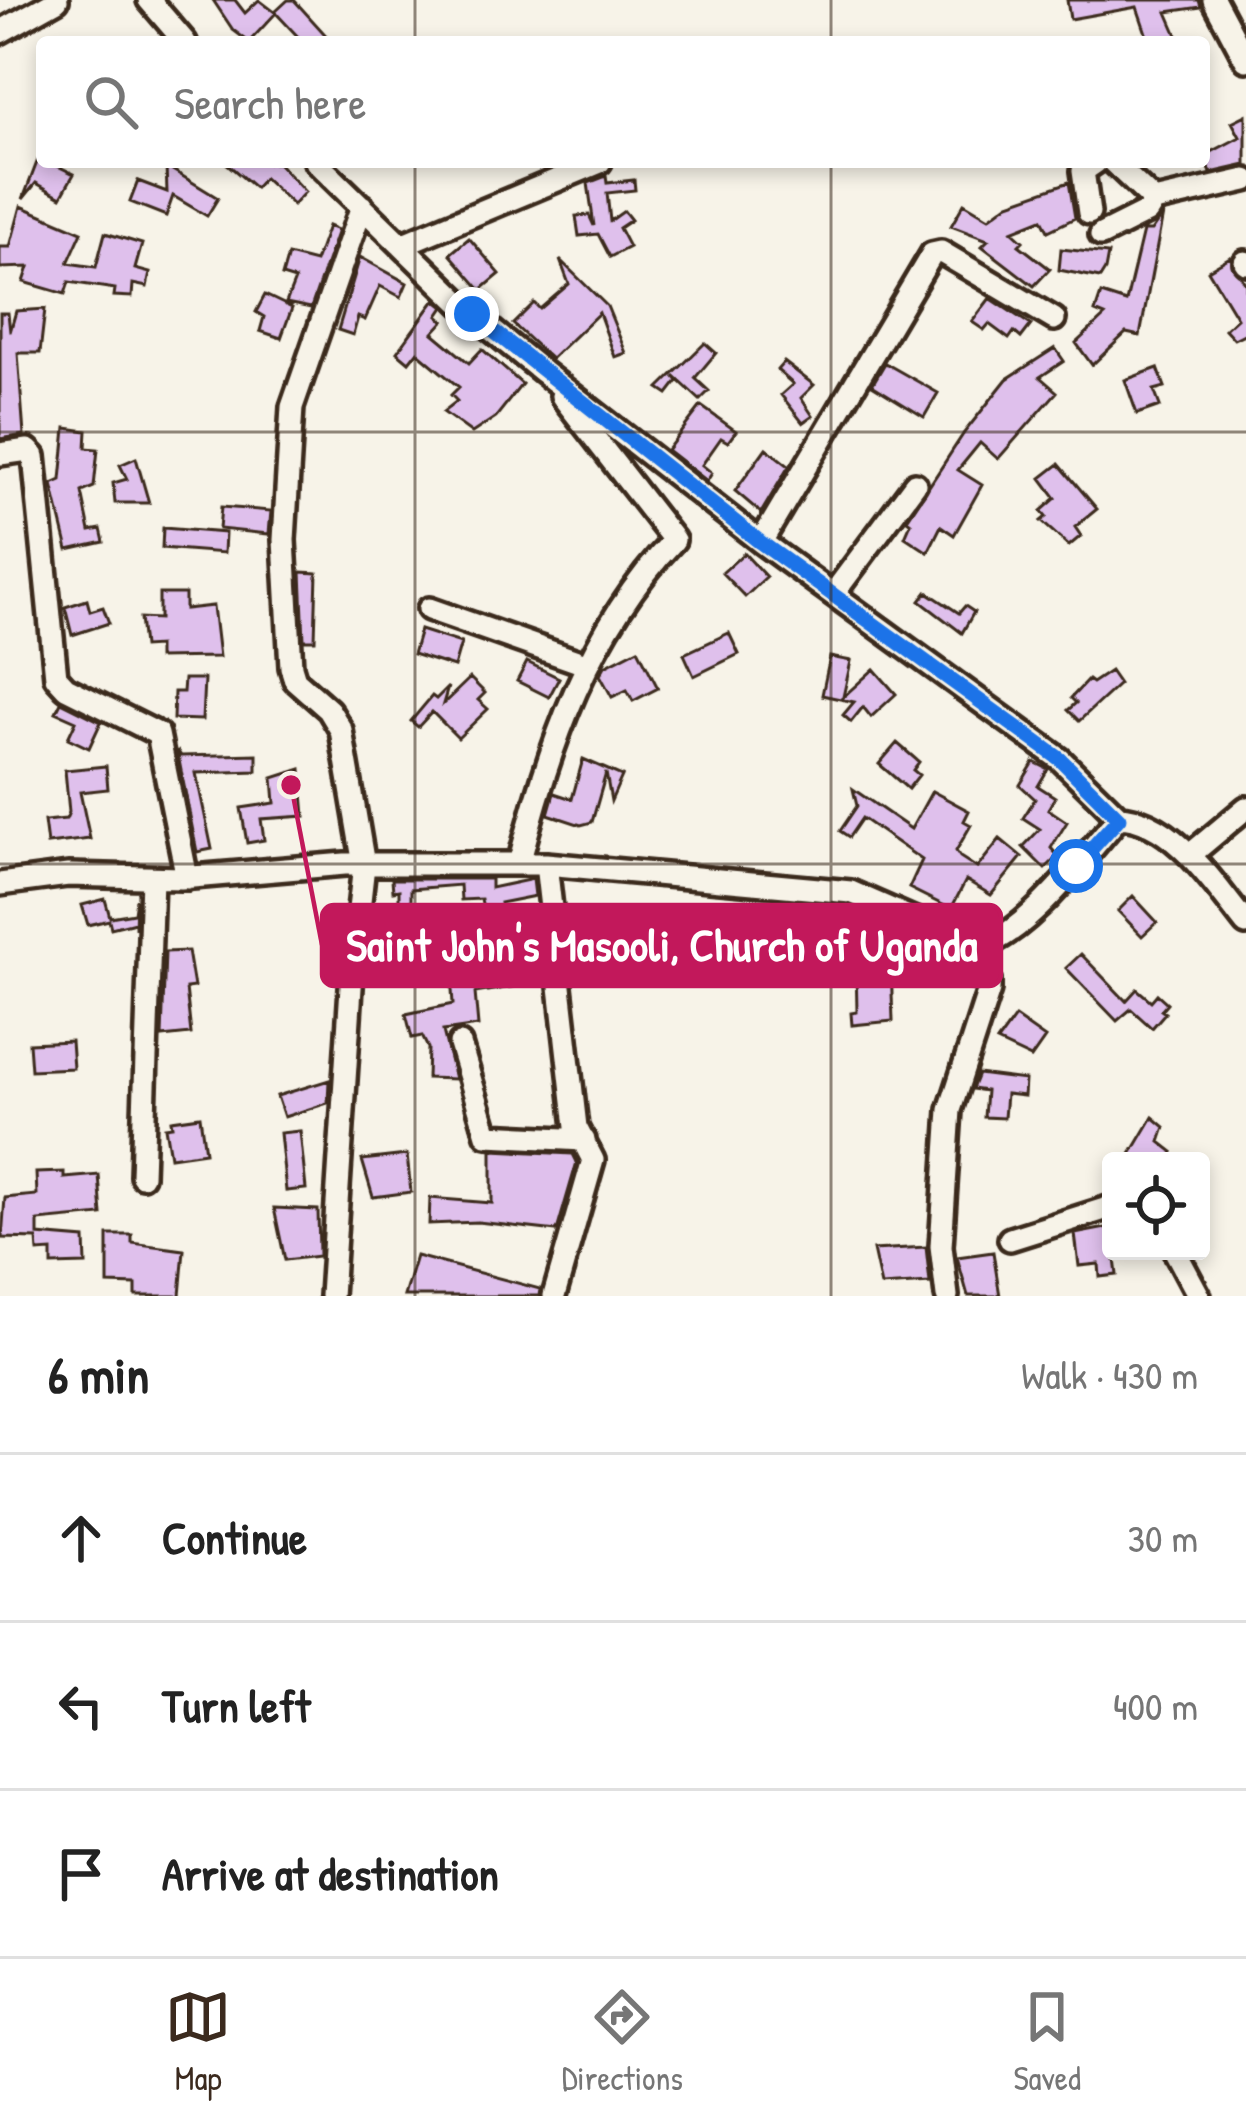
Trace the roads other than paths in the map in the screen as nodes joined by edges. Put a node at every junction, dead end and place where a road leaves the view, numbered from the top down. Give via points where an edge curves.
1 (57, 0) edge
2 (149, 0) edge
3 (1214, 0) edge
4 (0, 32) edge
5 (180, 36) edge
6 (1246, 60) edge
7 (322, 168) edge
8 (586, 168) edge
9 (1087, 168) edge
10 (1119, 168) edge
11 (1246, 180) edge
12 (1154, 201) junction
13 (362, 206) junction
14 (1090, 213) dead end
15 (1101, 235) dead end
16 (401, 245) junction
17 (1054, 319) dead end
18 (543, 372) junction
19 (0, 454) edge
20 (915, 484) dead end
21 (760, 542) junction
22 (834, 593) junction
23 (428, 609) dead end
24 (588, 665) junction
25 (1246, 808) edge
26 (1119, 818) junction
27 (1190, 856) junction
28 (519, 864) junction
29 (546, 864) junction
30 (364, 865) junction
31 (152, 878) junction
32 (187, 878) junction
33 (0, 884) edge
34 (1246, 923) edge
35 (943, 970) dead end
36 (460, 1044) dead end
37 (584, 1140) junction
38 (142, 1177) dead end
39 (1102, 1210) edge
40 (1010, 1239) dead end
41 (1179, 1260) edge
42 (331, 1296) edge
43 (554, 1296) edge
44 (947, 1296) edge
45 (1198, 1296) edge

1 - 4 street
2 - 5 street
3 - 6 street
7 - 13 street
8 - 16 street
9 - 14 street
10 - 12 street
11 - 12 street
12 - 15 street
13 - 16 street
13 - 30 street via 292,407 284,540 291,667 341,730
16 - 18 street
17 - 21 street via 932,254
18 - 21 street
18 - 24 street via 674,540 608,622
19 - 32 street via 34,456 56,677 158,734
20 - 22 street
21 - 22 street
22 - 26 street via 1060,759
23 - 24 street
24 - 28 street via 554,737
25 - 27 street
26 - 27 street via 1142,818
26 - 29 street via 1022,921 977,947 851,892
27 - 34 street
28 - 29 street
28 - 30 street
29 - 37 street via 576,1127
30 - 32 street
30 - 42 street
31 - 32 street
31 - 33 street via 68,875
31 - 38 street
35 - 44 street via 989,980 950,1110 940,1246
36 - 37 street via 487,1135
37 - 43 street via 593,1160
39 - 40 street
41 - 45 street

